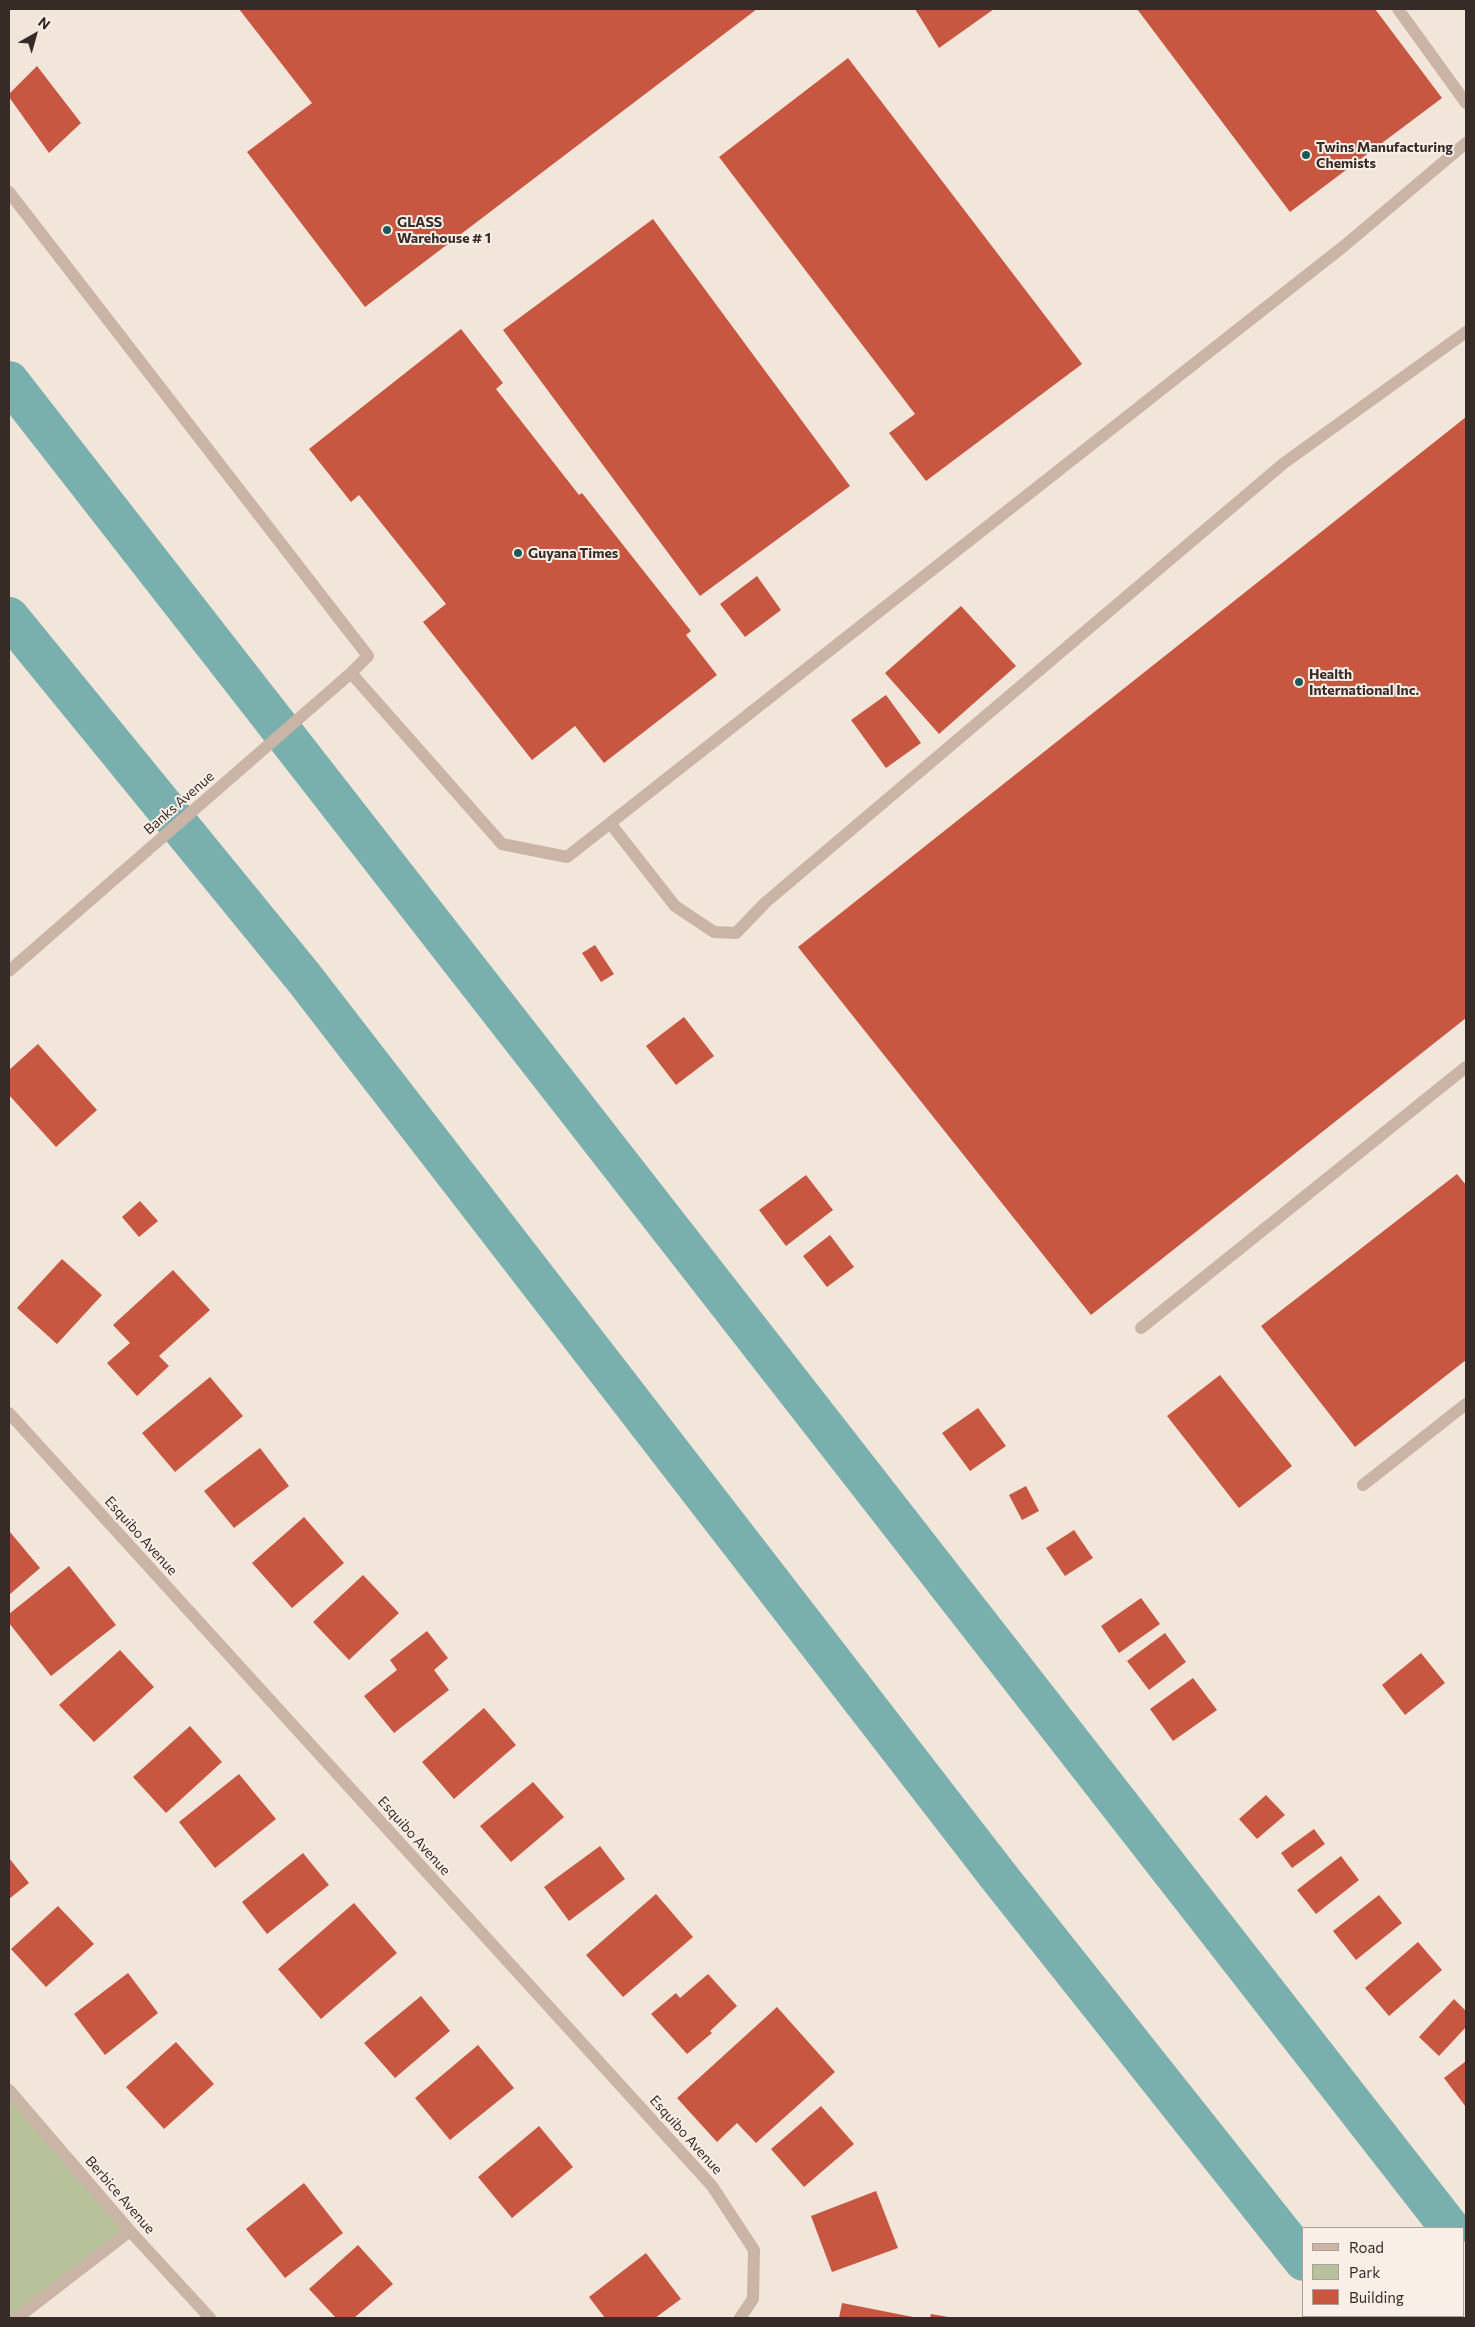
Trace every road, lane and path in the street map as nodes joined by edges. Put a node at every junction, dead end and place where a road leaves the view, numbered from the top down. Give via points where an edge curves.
1 (1398, 9) edge
2 (1466, 103) edge
3 (1466, 143) edge
4 (9, 192) edge
5 (1466, 332) edge
6 (351, 673) junction
7 (610, 823) junction
8 (9, 971) edge
9 (1466, 1067) edge
10 (1141, 1328) dead end
11 (1466, 1404) edge
12 (9, 1413) edge
13 (1363, 1486) dead end
14 (9, 2090) edge
15 (130, 2231) junction
16 (17, 2318) edge
17 (210, 2318) edge
18 (740, 2318) edge

1 - 2 street
3 - 7 street via 1344,246
4 - 6 street, Banks Avenue via 368,656
5 - 7 street via 1284,464 766,902 736,933 714,932 675,906
6 - 7 street via 502,844 567,857
6 - 8 street, Banks Avenue
9 - 10 street
11 - 13 street
12 - 18 street, Esquibo Avenue via 712,2186 754,2250 753,2299
14 - 15 street, Berbice Avenue
15 - 16 street
15 - 17 street, Berbice Avenue

